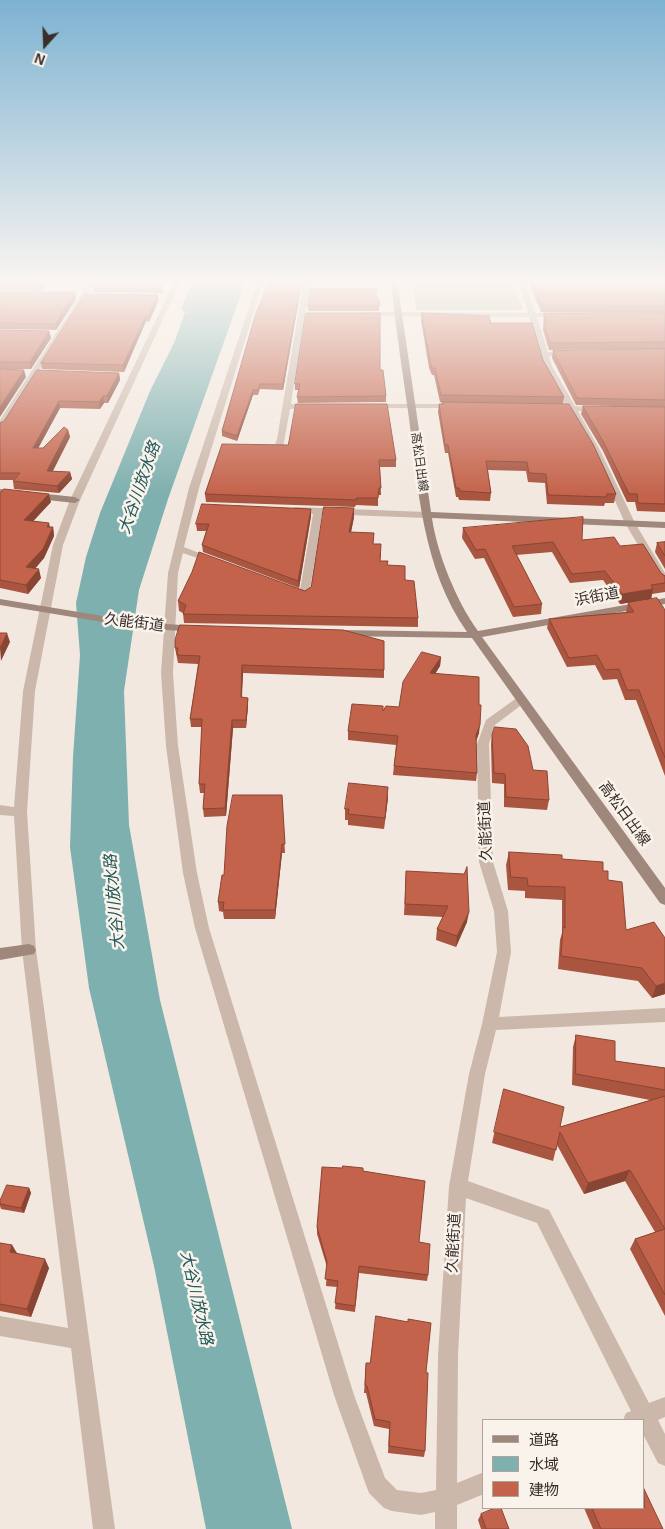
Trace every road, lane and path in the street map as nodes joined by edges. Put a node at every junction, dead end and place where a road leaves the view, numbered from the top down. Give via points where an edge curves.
1 (45, 351) edge
2 (140, 351) edge
3 (242, 351) edge
4 (296, 351) edge
5 (403, 351) edge
6 (545, 354) joint
7 (577, 355) edge
8 (30, 372) junction
9 (44, 373) edge
10 (326, 406) edge
11 (364, 406) edge
12 (412, 406) junction
13 (287, 407) junction
14 (467, 407) edge
15 (545, 408) edge
16 (573, 409) junction
17 (610, 410) edge
18 (3, 417) edge
19 (0, 427) edge
20 (262, 448) edge
21 (0, 492) edge
22 (75, 500) junction
23 (289, 510) edge
24 (318, 511) junction
25 (426, 515) junction
26 (630, 523) junction
27 (665, 525) edge
28 (179, 548) junction
29 (224, 565) edge
30 (665, 582) edge
31 (286, 589) edge
32 (662, 601) edge
33 (0, 602) edge
34 (44, 610) junction
35 (665, 611) edge
36 (170, 628) junction
37 (210, 629) edge
38 (326, 632) edge
39 (475, 635) junction
40 (522, 700) junction
41 (0, 810) edge
42 (20, 812) junction
43 (665, 898) edge
44 (29, 950) junction
45 (0, 954) edge
46 (665, 1015) edge
47 (490, 1024) junction
48 (458, 1186) junction
49 (0, 1326) edge
50 (80, 1340) junction
51 (665, 1407) edge
52 (638, 1418) edge
53 (645, 1428) edge
54 (665, 1456) edge
55 (482, 1484) edge
56 (445, 1499) junction
57 (104, 1529) edge
58 (446, 1529) edge

1 - 8 street
2 - 22 street
3 - 28 street
4 - 13 street
5 - 12 main road, 高松日出線
6 - 7 street
6 - 16 street via 548,366
8 - 9 street
8 - 18 street
10 - 13 street
11 - 12 street
12 - 14 street
12 - 25 main road, 高松日出線
13 - 20 street via 279,448
15 - 16 street
16 - 17 street
16 - 26 street
18 - 19 street
21 - 22 main road
22 - 34 street via 58,545
23 - 24 street
24 - 25 street
24 - 31 street via 304,596
25 - 26 main road
25 - 39 main road, 高松日出線 via 444,578 460,614
26 - 27 main road
26 - 30 street
28 - 29 street
28 - 36 street via 173,573
32 - 35 street
32 - 39 main road, 浜街道
33 - 34 main road, 久能街道
34 - 36 main road, 久能街道
34 - 42 street via 29,691
36 - 37 main road, 久能街道
36 - 56 street via 167,673 172,746 198,910 342,1386 377,1485 392,1500 422,1504
38 - 39 main road
39 - 40 main road
40 - 43 main road, 高松日出線
40 - 47 street, 久能街道 via 490,723 483,744 486,862 501,911 504,952
41 - 42 street
42 - 44 street
44 - 45 main road
44 - 50 street
46 - 47 street
47 - 48 street, 久能街道 via 477,1074
48 - 52 street via 543,1216
48 - 56 street, 久能街道 via 448,1355
49 - 50 street
50 - 57 street
51 - 52 street
53 - 54 street
55 - 56 street
56 - 58 street, 久能街道

